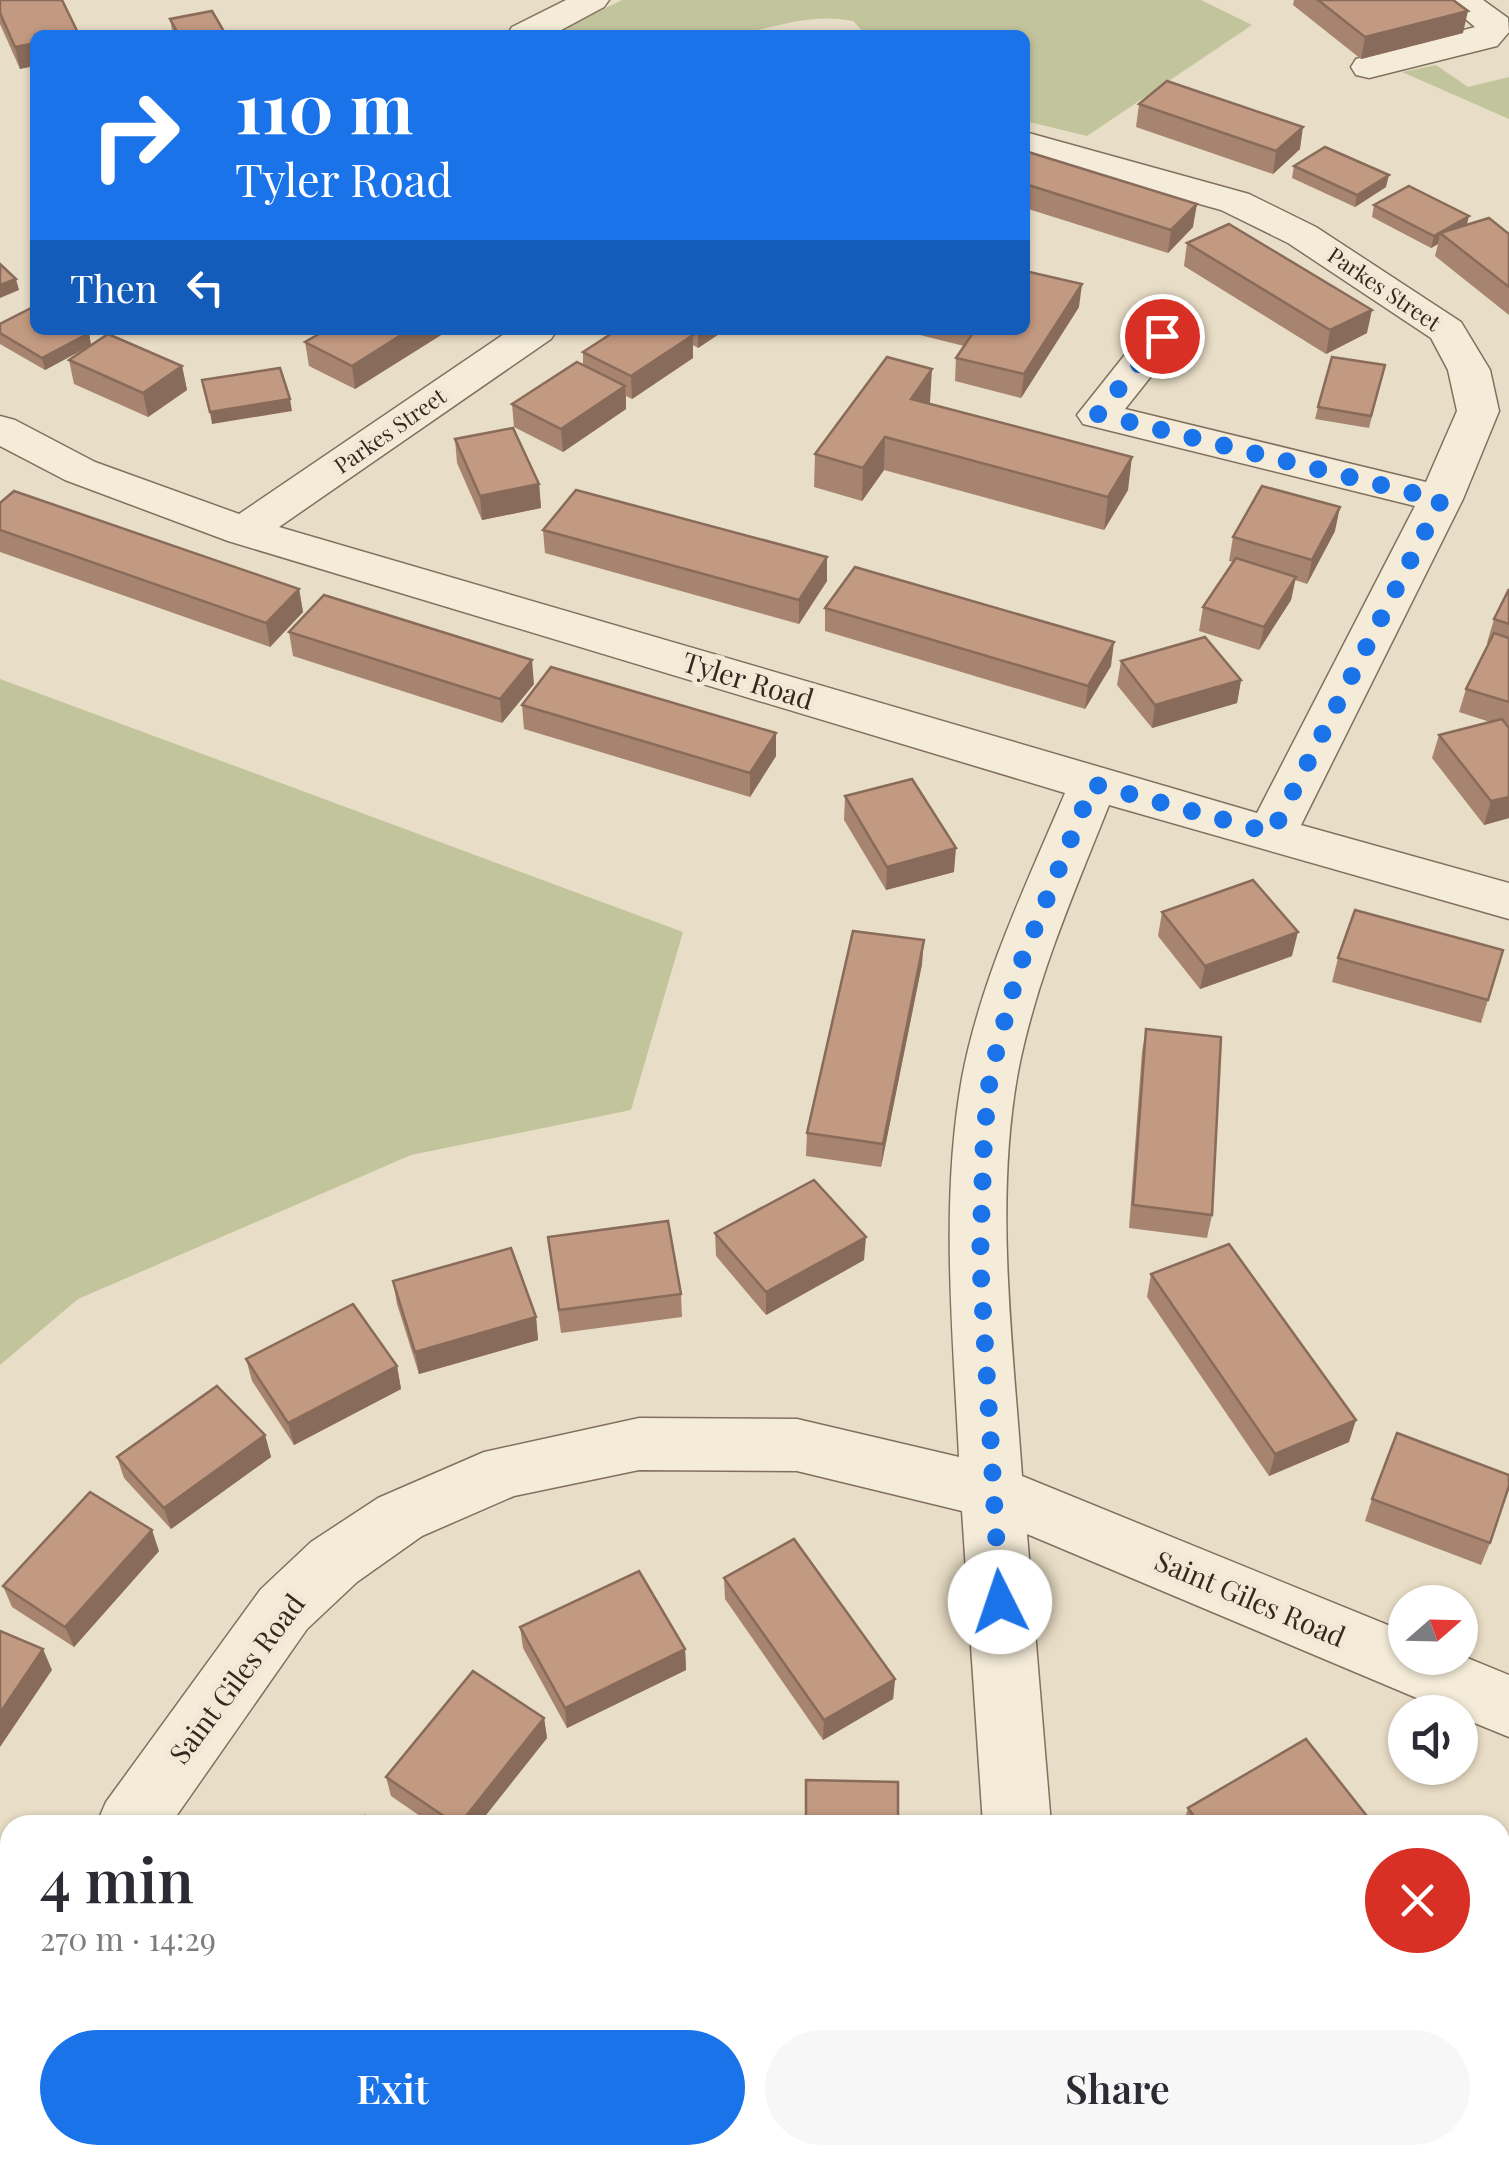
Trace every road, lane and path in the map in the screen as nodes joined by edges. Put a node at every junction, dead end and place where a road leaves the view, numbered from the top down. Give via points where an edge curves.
1 (592, 0) edge
2 (1460, 0) edge
3 (535, 30) edge
4 (1370, 67) edge
5 (1030, 144) edge
6 (530, 335) edge
7 (1162, 336) dead end
8 (0, 428) edge
9 (1441, 500) junction
10 (244, 532) junction
11 (1093, 784) junction
12 (1272, 833) junction
13 (1509, 901) edge
14 (991, 1491) junction
15 (1509, 1706) edge
16 (137, 1815) edge
17 (1015, 1815) edge

1 - 3 street
2 - 4 street via 1496,25 1466,47
5 - 9 street, Parkes Street via 1235,202 1302,235 1447,331 1469,370 1478,411
6 - 10 street, Parkes Street
7 - 9 street via 1098,414
8 - 10 street, Tyler Road via 80,471
9 - 12 street, Parkes Street
10 - 11 street, Tyler Road
11 - 12 street, Tyler Road
11 - 14 street via 1018,970 990,1076 980,1259
12 - 13 street, Tyler Road
14 - 15 street, Saint Giles Road
14 - 16 street, Saint Giles Road via 797,1445 639,1444 506,1471 400,1517 334,1562 284,1609
14 - 17 street

